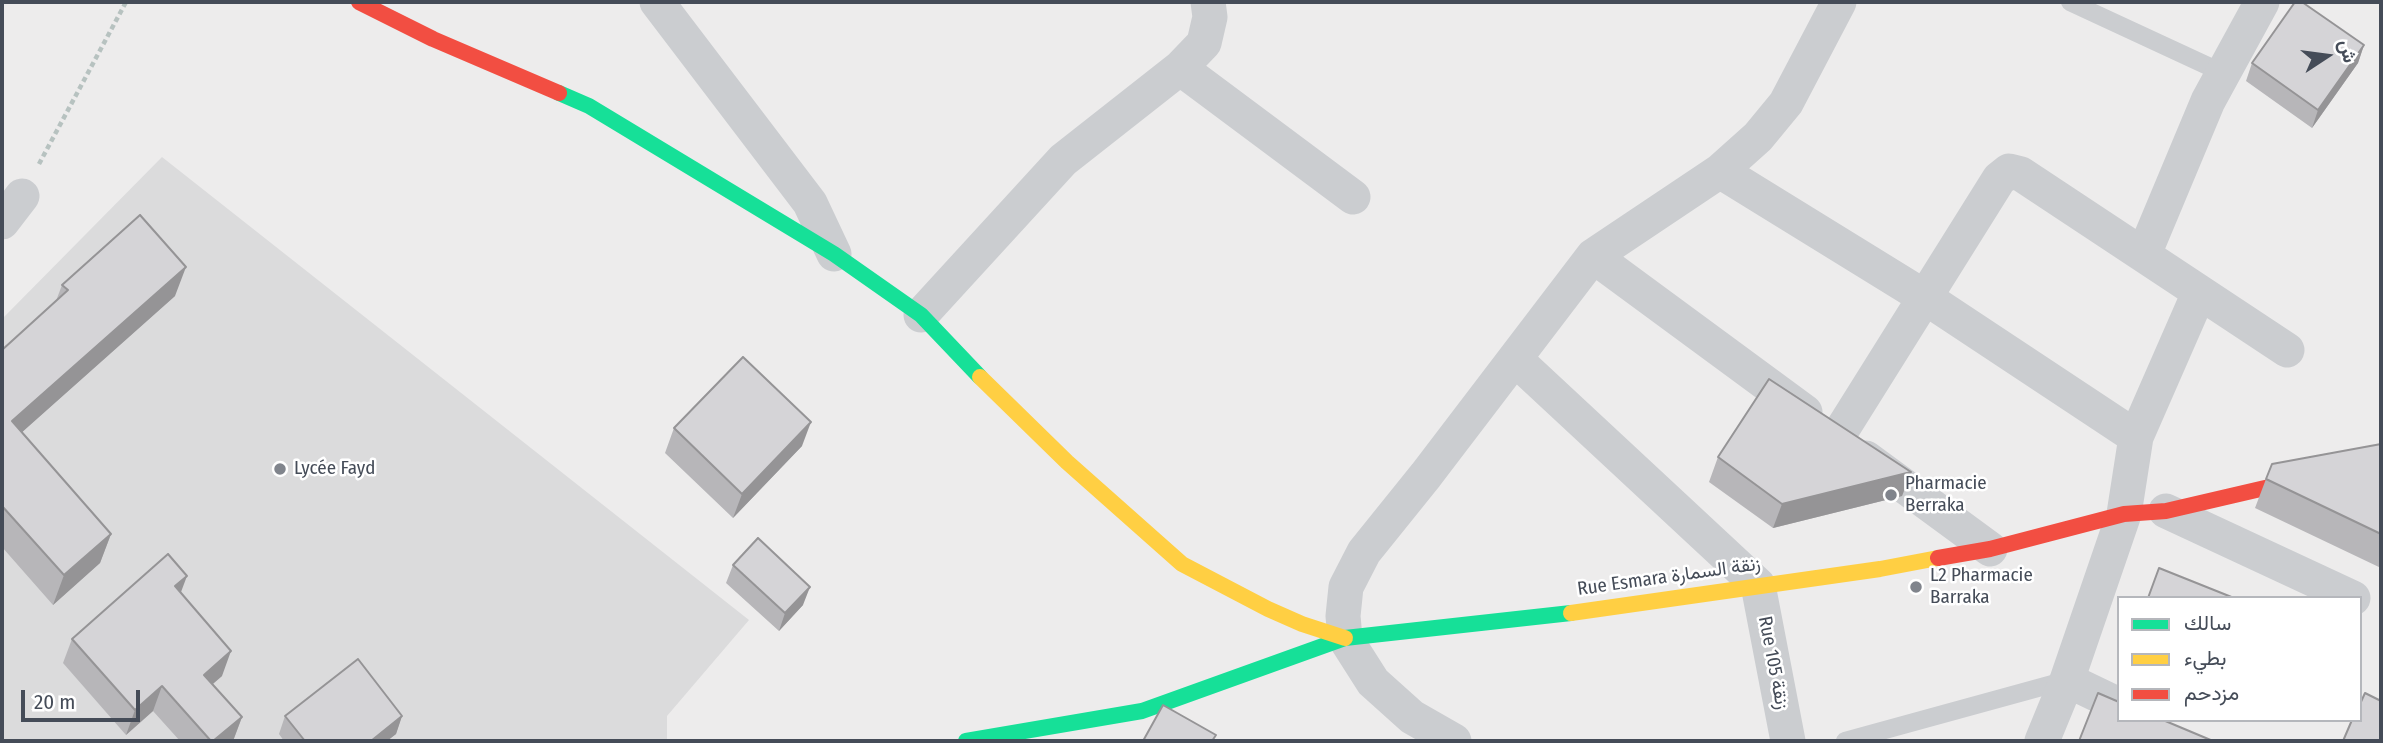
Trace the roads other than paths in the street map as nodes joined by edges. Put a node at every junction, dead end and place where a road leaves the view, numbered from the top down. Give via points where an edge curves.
1 (359, 2) edge
2 (657, 2) edge
3 (1208, 2) edge
4 (1839, 2) edge
5 (2070, 2) edge
6 (2262, 2) edge
7 (1180, 68) junction
8 (2223, 73) junction
9 (1720, 171) junction
10 (1353, 197) dead end
11 (834, 254) junction
12 (2144, 254) junction
13 (1593, 256) junction
14 (2199, 293) junction
15 (1926, 298) junction
16 (921, 315) junction
17 (2287, 350) dead end
18 (1515, 359) junction
19 (1838, 436) junction
20 (2137, 437) junction
21 (2381, 461) edge
22 (2166, 511) junction
23 (2124, 514) junction
24 (1990, 549) junction
25 (1758, 585) junction
26 (2349, 596) edge
27 (2362, 602) edge
28 (2381, 611) edge
29 (1345, 638) junction
30 (2067, 680) junction
31 (2117, 704) edge
32 (1104, 729) edge
33 (1409, 729) edge
34 (966, 741) edge
35 (1454, 741) edge
36 (1788, 741) edge
37 (1845, 741) edge
38 (2042, 741) edge

1 - 11 street via 589,106
2 - 11 street via 810,202
3 - 7 street via 1204,43
4 - 9 street via 1786,103 1758,137
5 - 8 lane
6 - 8 street
7 - 10 street
7 - 16 street via 1063,160
8 - 12 street
9 - 13 street
9 - 15 street
11 - 16 street
12 - 14 street
12 - 15 street via 2021,174 2009,171 1999,179
13 - 18 street
13 - 19 street
14 - 17 street
14 - 20 street
15 - 19 street
15 - 20 street
16 - 29 street via 1067,462 1181,564 1279,614
18 - 25 street
18 - 29 street via 1364,552 1346,587
19 - 24 street
20 - 23 street
21 - 22 street, Rue Esmara زنقة السمارة
22 - 23 street, Rue Esmara زنقة السمارة
22 - 26 street
23 - 24 street, Rue Esmara زنقة السمارة
23 - 30 street
24 - 25 street, Rue Esmara زنقة السمارة
25 - 29 street, Rue Esmara زنقة السمارة via 1555,615
25 - 36 street, Rue 105 زنقة
27 - 28 street
29 - 32 street, Rue Esmara زنقة السمارة
29 - 33 street
30 - 31 street
30 - 37 lane
30 - 38 street
32 - 34 street, Rue Esmara زنقة السمارة
33 - 35 street

